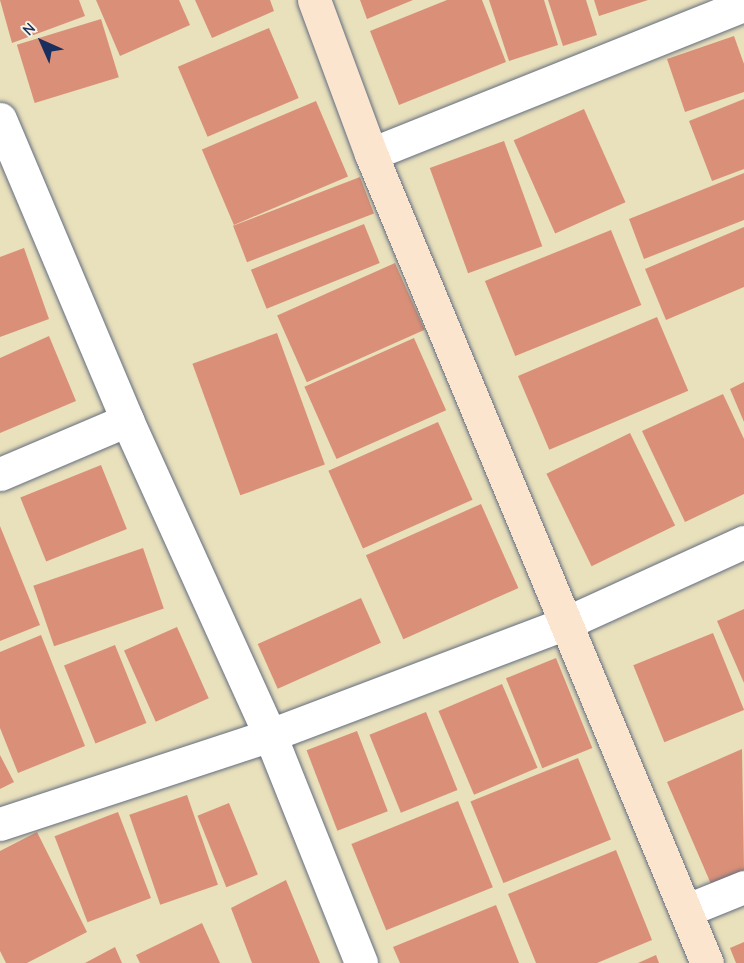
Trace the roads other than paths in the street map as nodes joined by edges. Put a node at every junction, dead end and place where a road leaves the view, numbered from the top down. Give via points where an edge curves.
1 (314, 0) edge
2 (744, 5) edge
3 (2, 131) edge
4 (370, 154) junction
5 (127, 420) junction
6 (0, 474) edge
7 (744, 542) edge
8 (564, 624) junction
9 (270, 735) junction
10 (0, 824) edge
11 (744, 887) edge
12 (687, 910) junction
13 (361, 963) edge
14 (707, 963) edge

1 - 4 street
2 - 4 street
3 - 5 street
4 - 8 street
5 - 6 street
5 - 9 street
7 - 8 street
8 - 9 street
8 - 12 street
9 - 10 street
9 - 13 street
11 - 12 street
12 - 14 street

